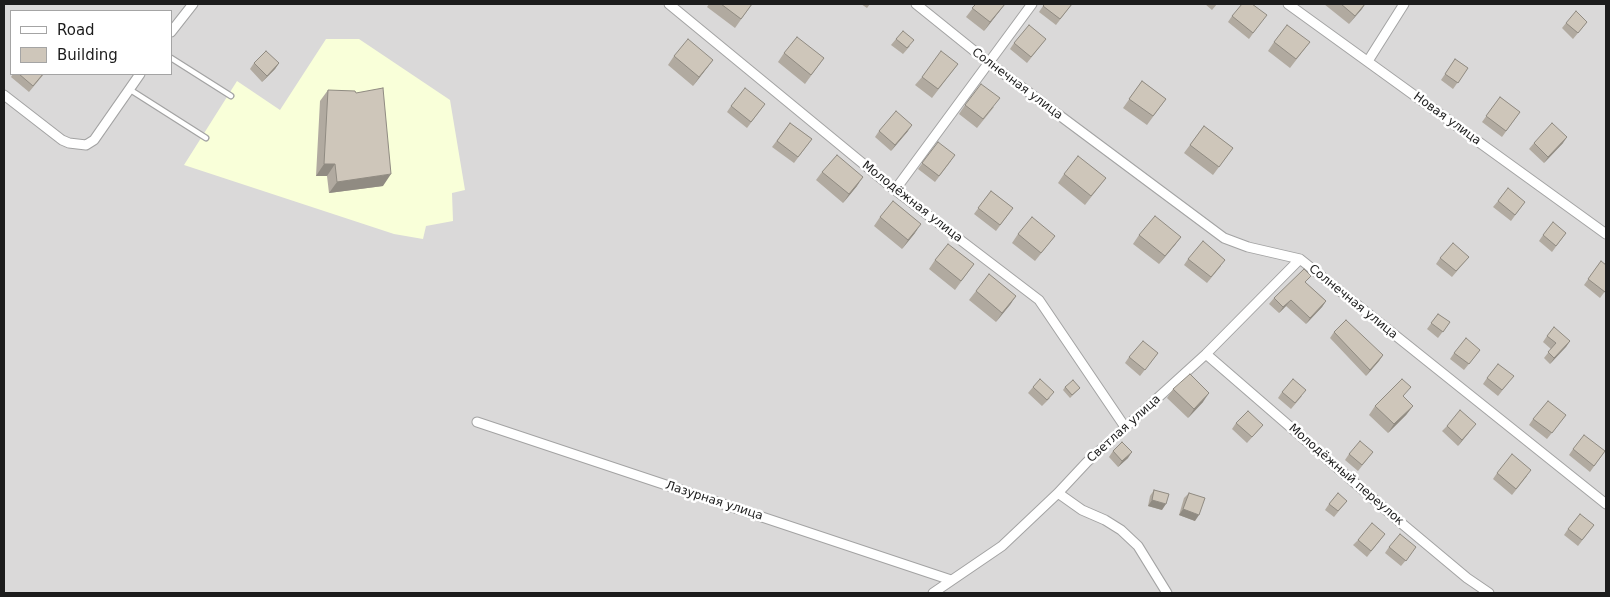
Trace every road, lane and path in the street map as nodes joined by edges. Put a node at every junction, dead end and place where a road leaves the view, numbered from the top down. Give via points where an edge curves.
1 (193, 4) edge
2 (669, 4) edge
3 (916, 4) edge
4 (1032, 4) edge
5 (1288, 4) edge
6 (1404, 4) edge
7 (172, 31) edge
8 (172, 59) edge
9 (1368, 61) junction
10 (988, 62) junction
11 (139, 75) edge
12 (129, 89) junction
13 (4, 95) edge
14 (231, 96) dead end
15 (206, 138) dead end
16 (894, 190) junction
17 (1606, 234) edge
18 (1300, 259) junction
19 (1206, 354) junction
20 (477, 422) dead end
21 (1126, 427) junction
22 (1058, 493) junction
23 (1606, 504) edge
24 (951, 580) junction
25 (932, 593) edge
26 (1167, 593) edge
27 (1489, 593) edge

1 - 7 street
2 - 16 street, Молодёжная улица
3 - 10 street, Солнечная улица
4 - 10 street
5 - 9 street, Новая улица
6 - 9 street
8 - 14 lane
9 - 17 street, Новая улица
10 - 16 street
10 - 18 street, Солнечная улица via 1224,238
11 - 12 street
12 - 13 street via 94,140 86,145 62,140
12 - 15 lane
16 - 21 street, Молодёжная улица via 1039,300
18 - 19 street, Светлая улица
18 - 23 street, Солнечная улица
19 - 21 street, Светлая улица
19 - 27 street, Молодёжный переулок via 1400,522
20 - 24 street, Лазурная улица
21 - 22 street, Светлая улица via 1086,462
22 - 24 street, Светлая улица via 1002,546
22 - 26 street via 1082,510 1121,530 1138,546
24 - 25 street, Светлая улица

